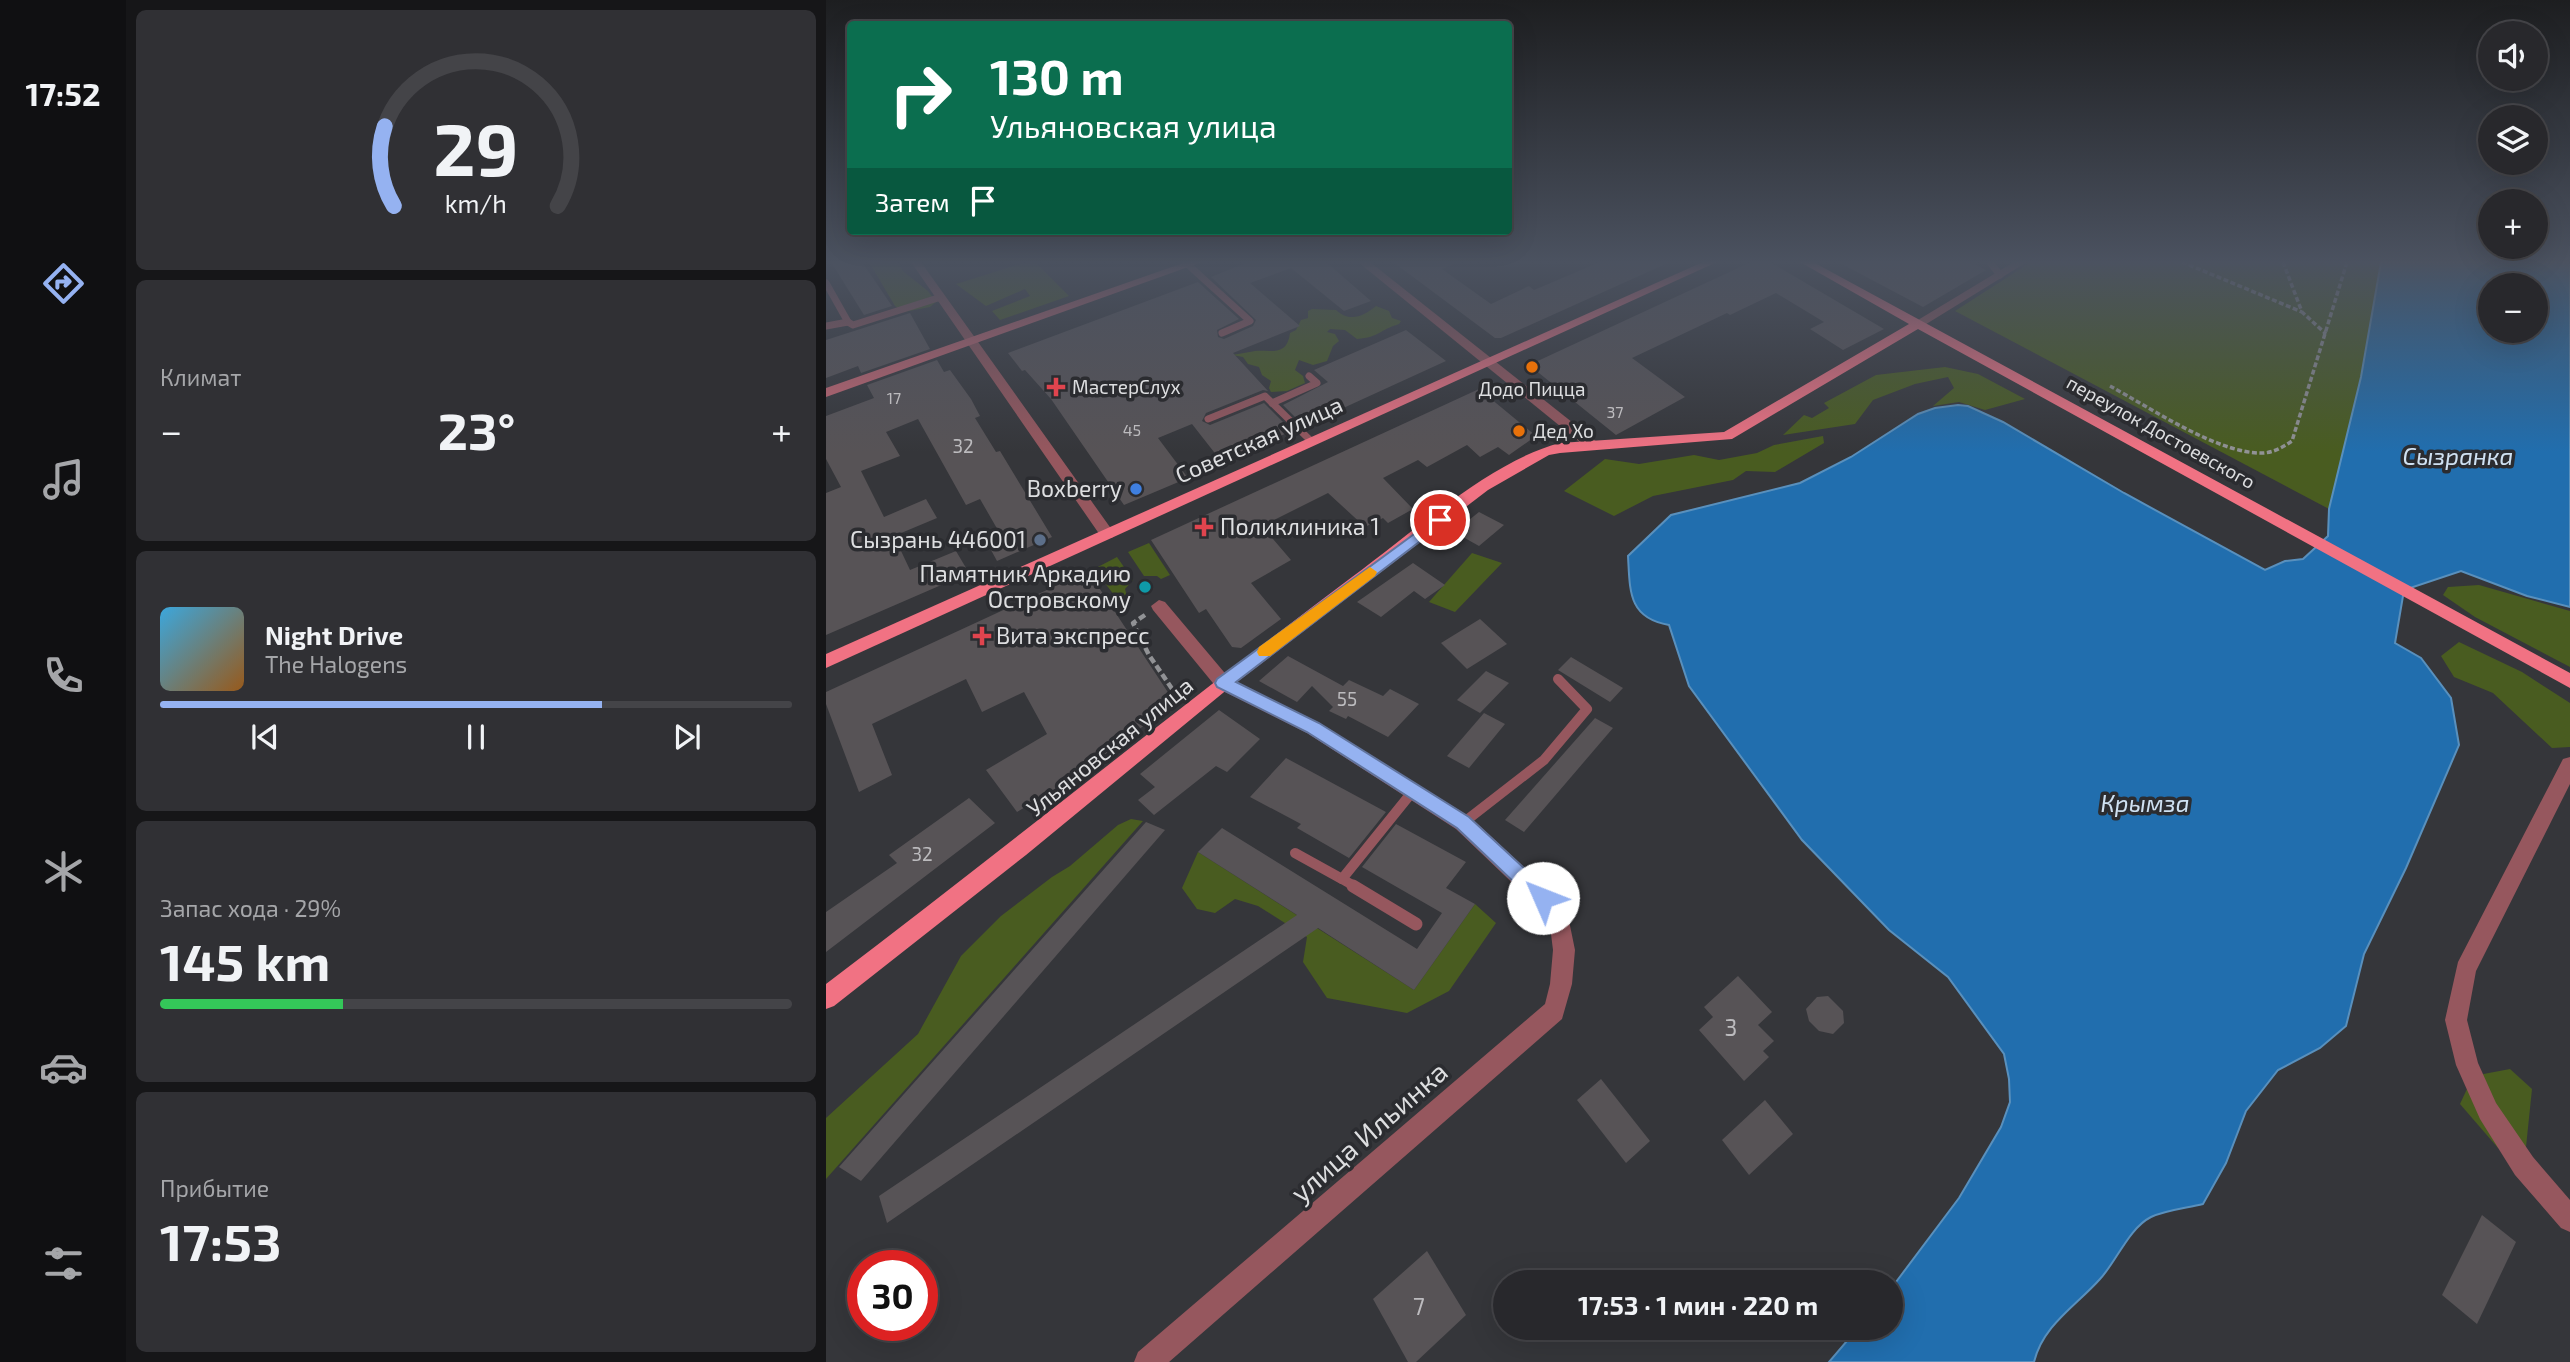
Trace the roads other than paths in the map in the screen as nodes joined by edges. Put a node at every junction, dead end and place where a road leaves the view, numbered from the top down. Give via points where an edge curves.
1 (961, 326) edge
2 (1017, 326) edge
3 (1239, 326) edge
4 (1444, 326) edge
5 (1569, 326) edge
6 (1915, 326) edge
7 (1924, 326) edge
8 (1222, 333) dead end
9 (972, 342) junction
10 (1489, 362) junction
11 (1309, 376) dead end
12 (826, 393) edge
13 (1272, 403) junction
14 (1208, 419) dead end
15 (1311, 441) junction
16 (1592, 445) junction
17 (1107, 534) junction
18 (1158, 606) road end
19 (826, 662) edge
20 (1559, 679) dead end
21 (2570, 681) edge
22 (1223, 683) junction
23 (2570, 765) edge
24 (1413, 791) junction
25 (1463, 823) junction
26 (1295, 853) dead end
27 (1342, 879) junction
28 (1416, 924) dead end
29 (826, 998) edge
30 (2570, 1219) edge
31 (1148, 1362) edge

1 - 9 street
2 - 9 street
3 - 8 lane
4 - 10 street
5 - 10 main road, Советская улица
6 - 16 main road, Ульяновская улица via 1727,436
7 - 21 main road, переулок Достоевского
9 - 12 street
9 - 17 street
10 - 15 main road, Советская улица
10 - 16 street
11 - 13 lane via 1317,383
13 - 14 lane via 1265,396
13 - 15 lane
15 - 17 main road, Советская улица
16 - 22 main road, Ульяновская улица via 1545,452 1483,487
17 - 19 main road, Советская улица
18 - 22 street
20 - 25 lane via 1587,709 1544,760
22 - 24 street via 1313,728
22 - 29 main road, Ульяновская улица via 1020,849
23 - 30 street via 2466,969 2456,1020 2467,1065 2488,1111 2524,1166
24 - 25 street
24 - 27 lane
25 - 31 street, улица Ильинка via 1559,913 1564,950 1554,1011
26 - 27 lane
27 - 28 lane

